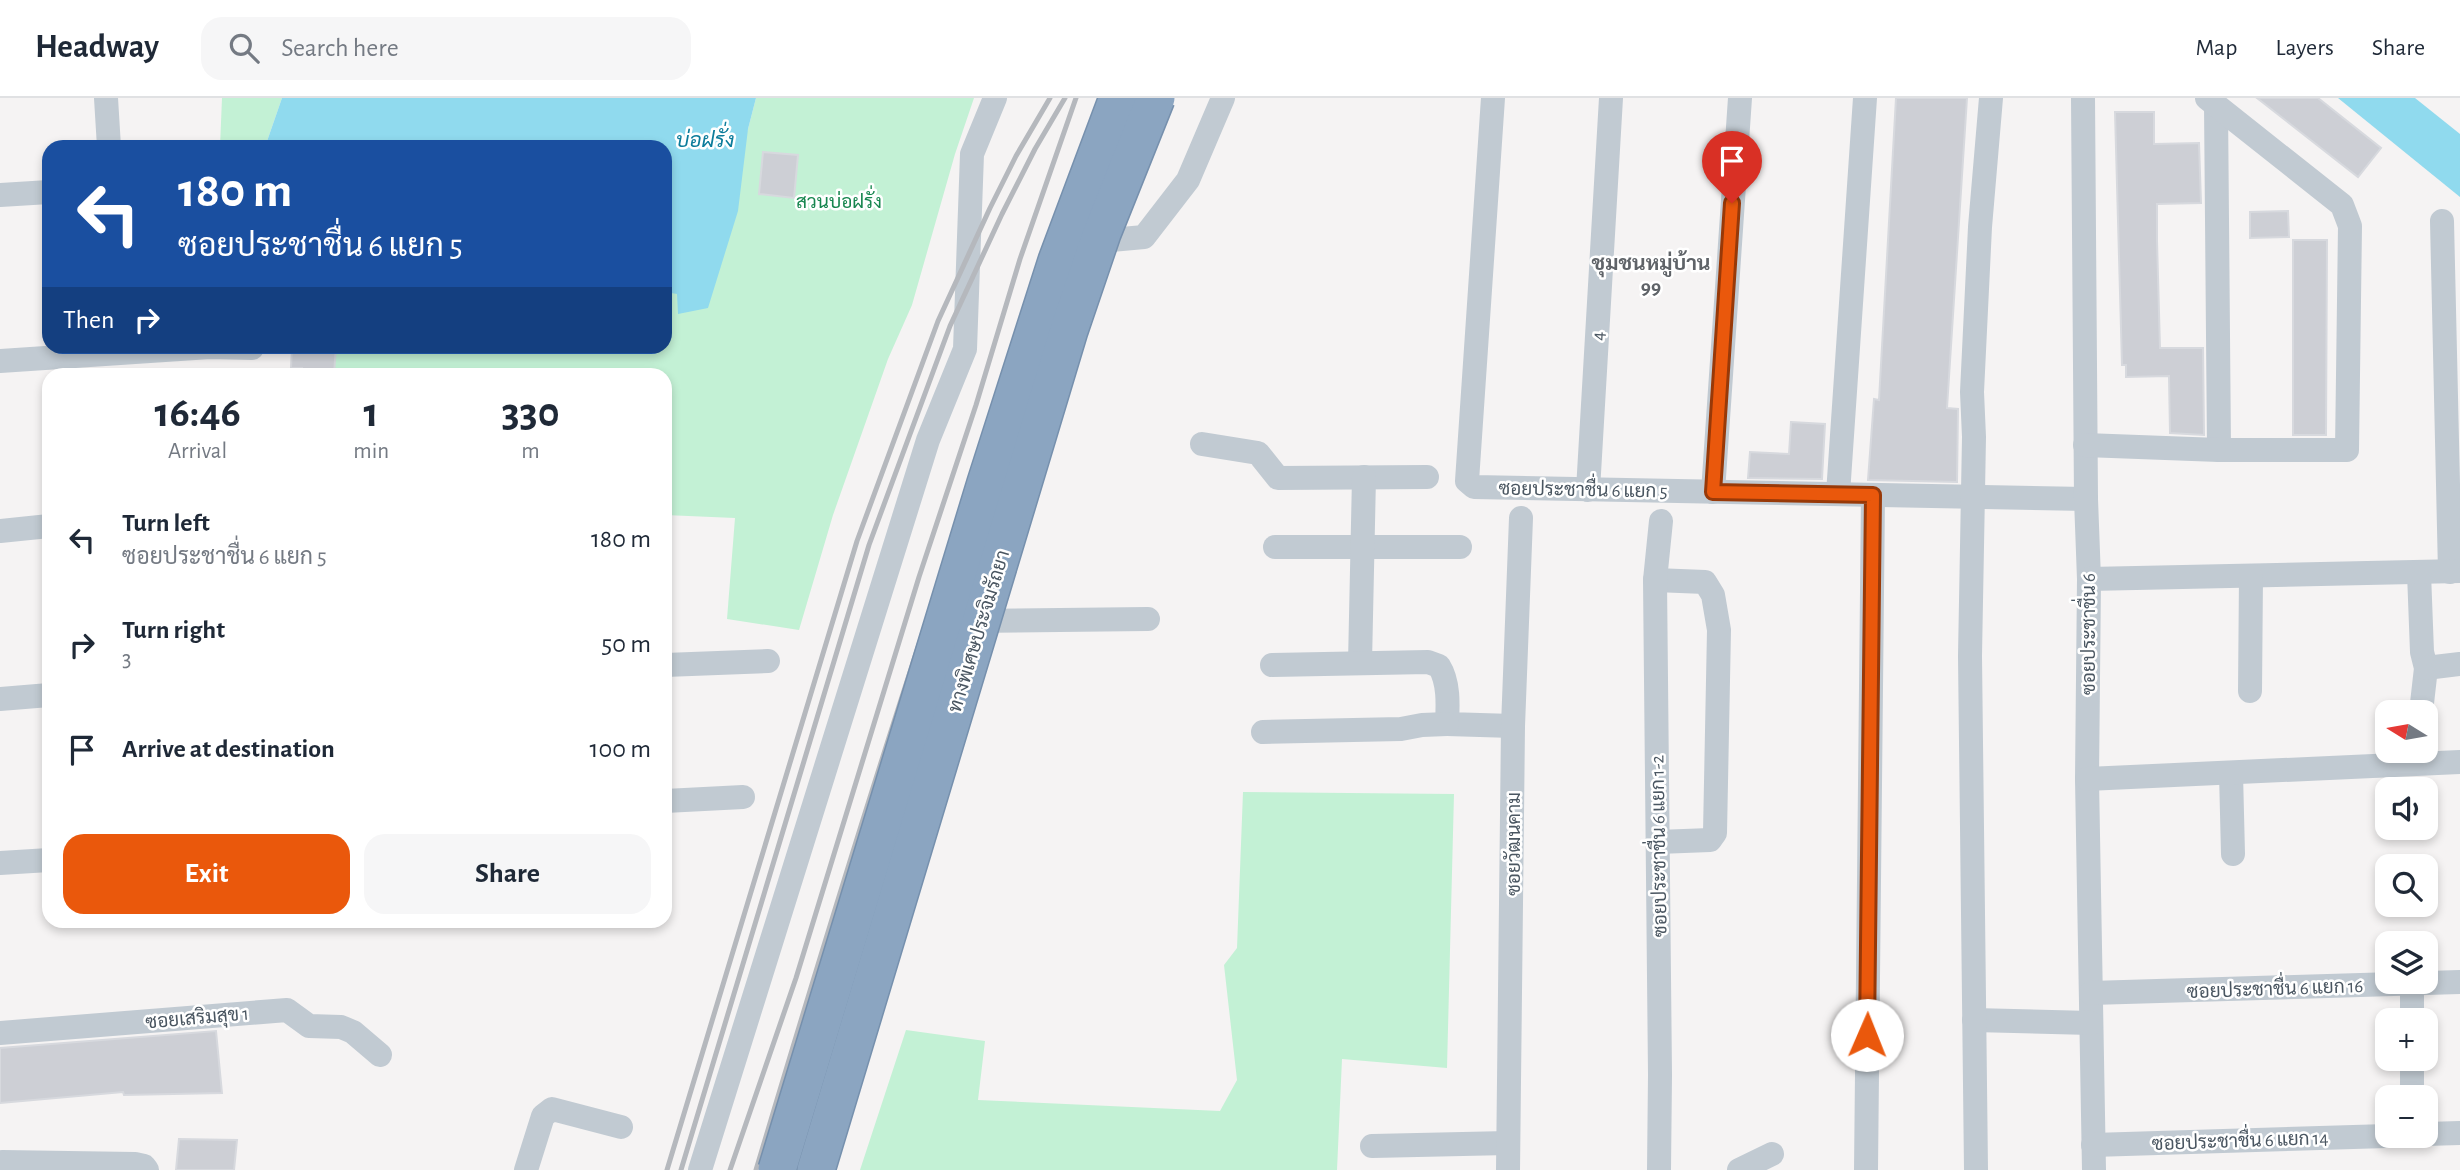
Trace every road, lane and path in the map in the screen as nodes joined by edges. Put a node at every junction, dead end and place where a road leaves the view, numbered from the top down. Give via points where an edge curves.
1 (107, 98) edge
2 (995, 98) edge
3 (1107, 98) edge
4 (1118, 98) edge
5 (1156, 98) edge
6 (1223, 98) edge
7 (1493, 98) edge
8 (1611, 98) edge
9 (1740, 98) edge
10 (1865, 98) edge
11 (1990, 98) edge
12 (2082, 98) edge
13 (2211, 101) edge
14 (109, 140) edge
15 (42, 192) edge
16 (0, 195) edge
17 (2442, 221) dead end
18 (1053, 243) junction
19 (98, 354) edge
20 (0, 361) edge
21 (1202, 444) dead end
22 (2085, 445) junction
23 (2219, 450) junction
24 (1364, 477) junction
25 (1427, 477) dead end
26 (1588, 489) junction
27 (1713, 492) junction
28 (1839, 495) junction
29 (1873, 495) junction
30 (1972, 497) junction
31 (2086, 499) junction
32 (1521, 518) dead end
33 (1661, 522) dead end
34 (42, 527) edge
35 (0, 531) edge
36 (1275, 547) dead end
37 (1362, 547) junction
38 (1460, 547) dead end
39 (2455, 572) edge
40 (2418, 573) junction
41 (2251, 576) junction
42 (2089, 579) junction
43 (1655, 580) junction
44 (1148, 619) dead end
45 (941, 621) junction
46 (768, 661) dead end
47 (1360, 663) junction
48 (2460, 664) edge
49 (672, 665) edge
50 (1272, 665) dead end
51 (2426, 668) junction
52 (2250, 691) dead end
53 (42, 696) edge
54 (0, 699) edge
55 (2422, 700) edge
56 (1447, 724) junction
57 (1513, 726) junction
58 (1263, 732) dead end
59 (2460, 762) edge
60 (2231, 773) junction
61 (2087, 779) junction
62 (743, 797) dead end
63 (672, 801) edge
64 (1658, 842) junction
65 (2233, 854) dead end
66 (42, 860) edge
67 (0, 863) edge
68 (2438, 982) edge
69 (2460, 982) edge
70 (2375, 984) edge
71 (2091, 993) junction
72 (1974, 1020) junction
73 (2091, 1023) junction
74 (0, 1033) edge
75 (380, 1055) dead end
76 (621, 1127) dead end
77 (2460, 1133) edge
78 (2438, 1134) edge
79 (2375, 1136) edge
80 (1508, 1143) junction
81 (2093, 1145) junction
82 (1372, 1146) dead end
83 (1773, 1154) dead end
84 (1, 1164) edge
85 (1661, 1169) edge
86 (147, 1170) edge
87 (526, 1170) edge
88 (700, 1170) edge
89 (780, 1170) edge
90 (816, 1170) edge
91 (1508, 1170) edge
92 (1739, 1170) edge
93 (1866, 1170) edge
94 (1976, 1170) edge
95 (2094, 1170) edge

1 - 14 street
2 - 88 street via 972,154 965,349 928,440
3 - 18 street
4 - 89 highway, ทางพิเศษประจิมรัถยา, bridge via 1057,261 1006,421
5 - 90 highway, ทางพิเศษประจิมรัถยา, bridge via 1069,330
6 - 18 street via 1188,180 1144,237
7 - 26 street, ซอยประชาชื่น 6 แยก 5 via 1467,481 1474,487
8 - 26 street, 4
9 - 27 street
10 - 28 street
11 - 30 street via 1974,340
12 - 22 street, ซอยประชาชื่น 6
13 - 23 street
13 - 23 street via 2342,205 2350,226 2347,450
15 - 16 street
17 - 39 street
18 - 45 street via 983,453
19 - 20 street
21 - 24 street via 1258,453 1278,478
22 - 23 street
22 - 31 street, ซอยประชาชื่น 6
24 - 25 street
24 - 37 street
26 - 27 street, ซอยประชาชื่น 6 แยก 5
27 - 28 street, ซอยประชาชื่น 6 แยก 5
28 - 29 street, ซอยประชาชื่น 6 แยก 5
29 - 30 street, ซอยประชาชื่น 6 แยก 5
29 - 93 street
30 - 31 street, ซอยประชาชื่น 6 แยก 5
30 - 72 street
31 - 42 street, ซอยประชาชื่น 6
32 - 57 street, ซอยวัฒนคาม
33 - 43 street, ซอยประชาชื่น 6 แยก 1-2
34 - 35 street
36 - 37 street
37 - 38 street
37 - 47 street
39 - 40 street
40 - 41 street
40 - 51 street
41 - 42 street
41 - 52 street
42 - 61 street, ซอยประชาชื่น 6
43 - 64 street, ซอยประชาชื่น 6 แยก 1-2
43 - 64 street via 1704,582 1713,595 1719,630 1713,838
44 - 45 street
45 - 89 street
46 - 49 street
47 - 50 street
47 - 56 street via 1427,662 1439,666 1444,675
48 - 51 street
51 - 55 street
53 - 54 street
56 - 57 street
56 - 58 street
57 - 80 street, ซอยวัฒนคาม
59 - 60 street
60 - 61 street
60 - 65 street
61 - 71 street, ซอยประชาชื่น 6
62 - 63 street
64 - 85 street, ซอยประชาชื่น 6 แยก 1-2
66 - 67 street
68 - 69 street, ซอยประชาชื่น 6 แยก 16
70 - 71 street, ซอยประชาชื่น 6 แยก 16
71 - 73 street, ซอยประชาชื่น 6
72 - 73 street
72 - 94 street
73 - 81 street, ซอยประชาชื่น 6
74 - 75 street, ซอยเสริมสุข 1 via 287,1010 309,1026 353,1032
76 - 87 street via 552,1109 543,1116
77 - 78 street
79 - 81 street, ซอยประชาชื่น 6 แยก 14
80 - 82 street
80 - 91 street, ซอยวัฒนคาม
81 - 95 street, ซอยประชาชื่น 6
83 - 92 street
84 - 86 street via 135,1164

